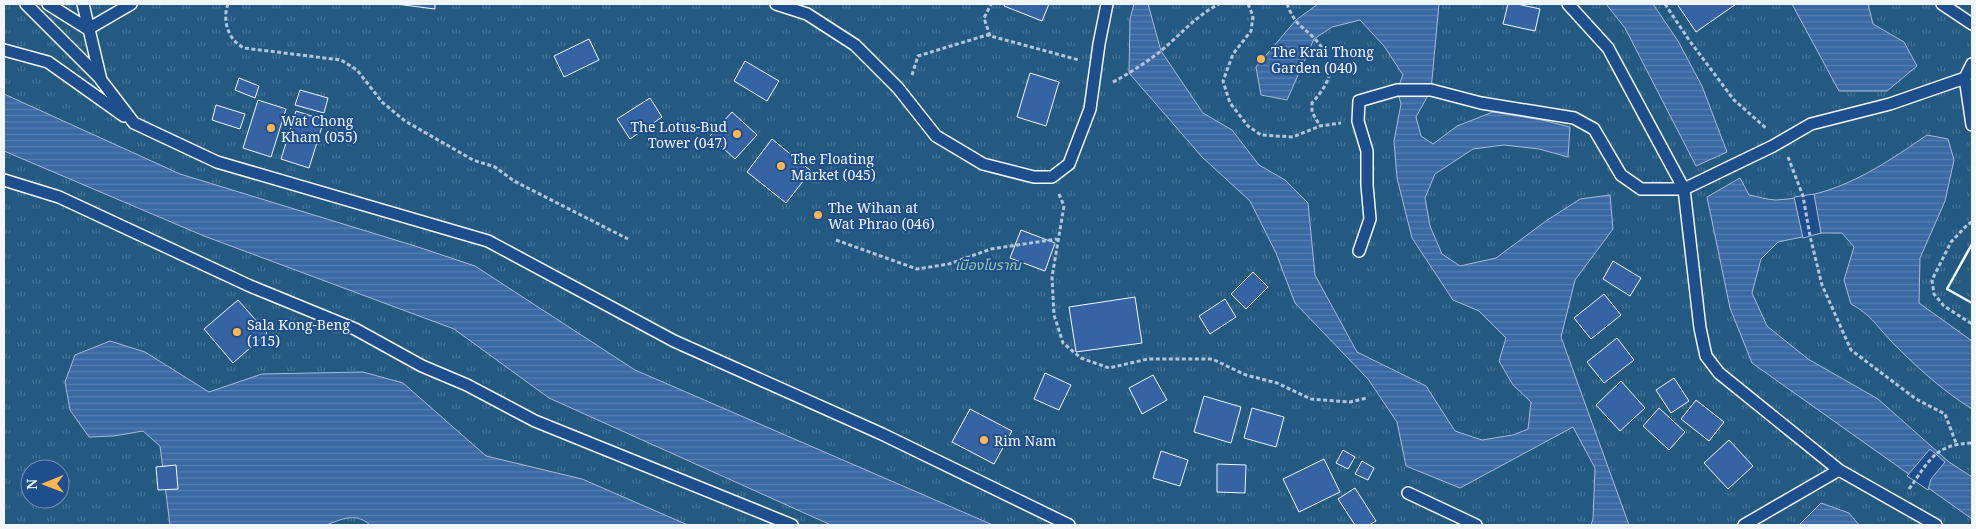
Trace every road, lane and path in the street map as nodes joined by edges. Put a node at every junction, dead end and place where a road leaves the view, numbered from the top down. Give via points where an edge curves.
1 (26, 4) edge
2 (48, 4) edge
3 (83, 4) edge
4 (131, 4) edge
5 (228, 4) edge
6 (776, 4) edge
7 (991, 4) edge
8 (1107, 4) edge
9 (1219, 4) edge
10 (1248, 4) edge
11 (1286, 4) edge
12 (1568, 4) edge
13 (1666, 4) edge
14 (1942, 4) edge
15 (1972, 24) edge
16 (88, 29) junction
17 (990, 36) junction
18 (4, 50) edge
19 (1972, 64) edge
20 (1096, 65) junction
21 (1129, 73) dead end
22 (1965, 78) junction
23 (101, 80) junction
24 (905, 97) junction
25 (1358, 121) junction
26 (134, 123) junction
27 (1972, 125) edge
28 (1320, 126) junction
29 (1781, 142) junction
30 (1052, 177) junction
31 (4, 180) edge
32 (1684, 189) junction
33 (1972, 222) edge
34 (628, 239) dead end
35 (1057, 239) junction
36 (836, 240) dead end
37 (1359, 251) dead end
38 (1972, 324) edge
39 (1368, 398) dead end
40 (1956, 443) junction
41 (1972, 443) edge
42 (1840, 470) junction
43 (1916, 479) dead end
44 (1408, 493) dead end
45 (792, 525) edge
46 (1068, 525) edge
47 (1476, 525) edge
48 (1744, 525) edge
49 (1936, 525) edge

1 - 23 lane
2 - 16 lane
3 - 16 lane
4 - 16 lane
5 - 34 path via 227,30 238,45 341,60 357,70 382,102 405,121 473,160 495,167 514,181
6 - 24 lane via 807,14 854,45
7 - 17 path via 984,18
8 - 20 lane
9 - 21 path
10 - 28 path via 1253,16 1251,31 1232,54 1223,81 1230,103 1248,126 1261,135 1293,136
11 - 28 path via 1329,58 1330,70 1323,91 1312,103 1312,112
12 - 32 lane via 1608,48
13 - 29 path via 1734,100
14 - 15 lane
16 - 23 lane
17 - 20 path
17 - 24 path via 918,56
18 - 26 lane via 48,62
19 - 22 lane
20 - 30 lane via 1090,109 1069,164
22 - 27 lane
22 - 29 lane via 1890,104 1811,124
23 - 26 lane
24 - 30 lane via 936,136 982,164 1034,177
25 - 28 path
25 - 32 lane via 1359,101 1396,90 1431,90 1481,103 1574,118 1594,129 1621,174 1641,189
25 - 37 lane via 1368,151 1370,219
26 - 46 lane via 217,162 488,241 674,341 882,434
29 - 32 lane
29 - 40 path via 1803,196 1822,285 1851,350 1916,399 1945,414
30 - 35 path via 1064,206
31 - 45 lane via 59,197 250,286 355,329 535,421
32 - 42 lane via 1706,356 1719,373
33 - 38 path via 1951,242 1932,280 1934,294 1944,306
35 - 36 path via 991,250 949,264 917,269
35 - 39 path via 1052,277 1054,315 1064,343 1081,358 1109,368 1148,359 1212,359 1311,399 1350,402
40 - 41 path
40 - 43 path via 1937,452
42 - 48 lane
42 - 49 lane
44 - 47 lane

